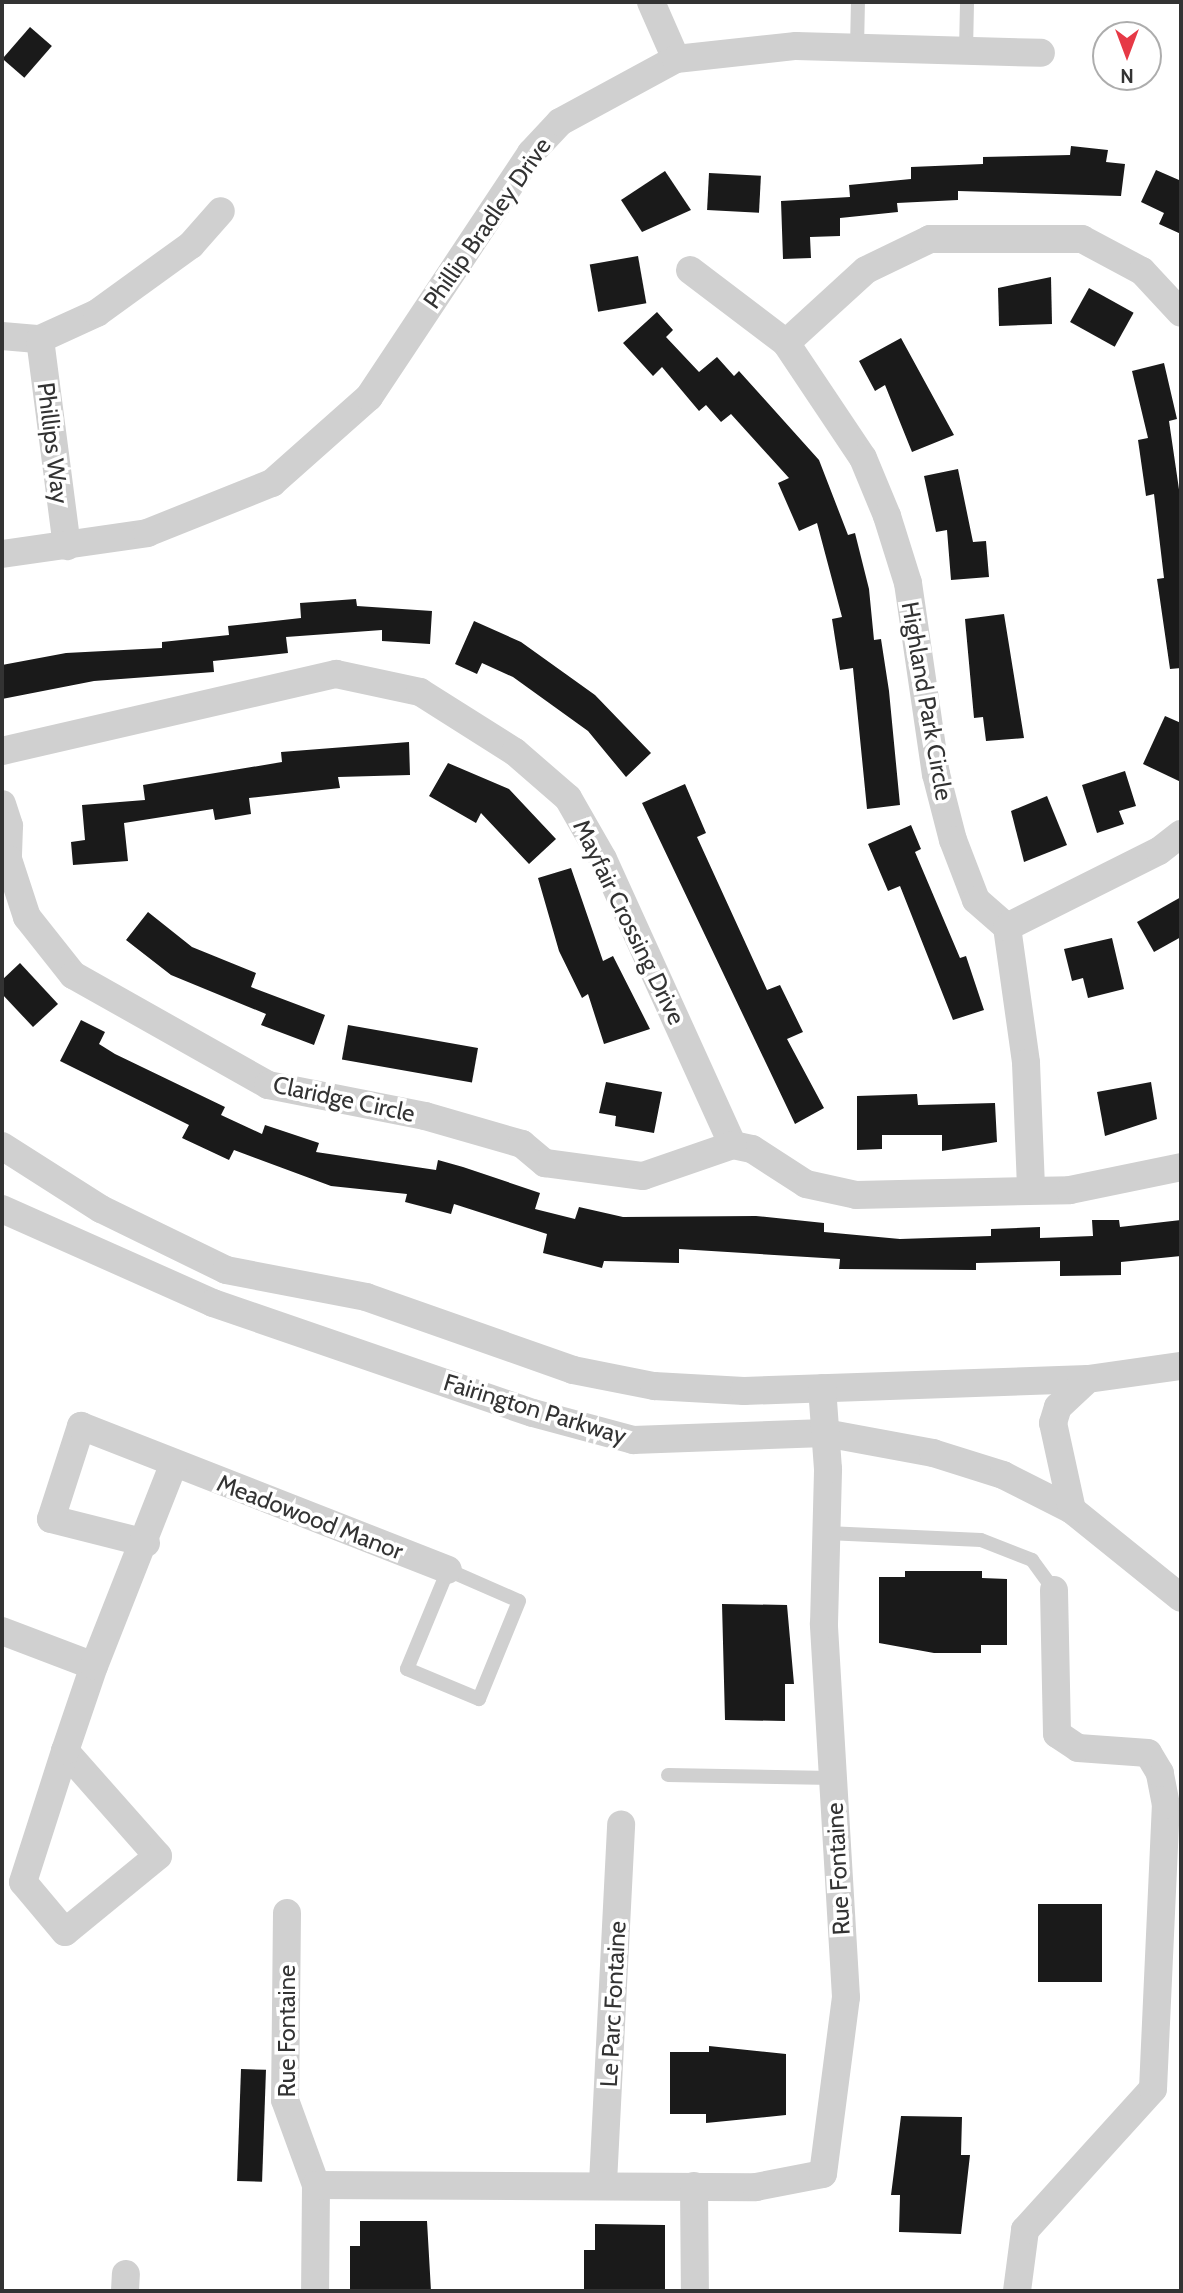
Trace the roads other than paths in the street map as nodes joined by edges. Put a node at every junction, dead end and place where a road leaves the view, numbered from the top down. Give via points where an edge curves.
1 (651, 2) edge
2 (858, 2) edge
3 (967, 2) edge
4 (857, 48) junction
5 (966, 51) junction
6 (1041, 53) dead end
7 (676, 59) junction
8 (221, 211) dead end
9 (690, 270) dead end
10 (1181, 313) edge
11 (2, 336) edge
12 (40, 339) junction
13 (786, 343) junction
14 (67, 546) junction
15 (2, 554) edge
16 (2, 751) edge
17 (2, 804) edge
18 (1181, 834) edge
19 (1007, 927) junction
20 (733, 1145) junction
21 (2, 1146) edge
22 (1181, 1167) edge
23 (1031, 1190) junction
24 (2, 1209) edge
25 (1181, 1366) edge
26 (1088, 1379) junction
27 (822, 1388) junction
28 (825, 1433) junction
29 (173, 1465) junction
30 (1072, 1510) junction
31 (827, 1533) junction
32 (146, 1544) junction
33 (448, 1570) junction
34 (1054, 1590) joint
35 (1181, 1598) edge
36 (2, 1632) edge
37 (94, 1666) junction
38 (65, 1751) junction
39 (668, 1775) dead end
40 (833, 1778) junction
41 (621, 1824) dead end
42 (287, 1913) dead end
43 (603, 2183) junction
44 (316, 2185) junction
45 (694, 2186) junction
46 (315, 2291) edge
47 (695, 2291) edge
48 (1017, 2291) edge

1 - 7 street
2 - 4 lane
3 - 5 lane
4 - 5 street, Phillip Bradley Drive
4 - 7 street, Phillip Bradley Drive via 796,46
5 - 6 street, Phillip Bradley Drive
7 - 14 street, Phillip Bradley Drive via 559,122 531,153 369,397 320,445 272,483 223,507 147,533
8 - 12 street via 191,245 143,281
9 - 13 street, Highland Park Circle
10 - 13 street via 1142,271 1082,239 930,239 866,270
11 - 12 street
12 - 14 street, Phillips Way
13 - 19 street, Highland Park Circle via 863,458 887,516 908,583 936,774 953,840 976,900
14 - 15 street, Phillip Bradley Drive
16 - 20 street, Mayfair Crossing Drive via 336,674 420,692 515,752 568,797 603,859
17 - 20 street, Claridge Circle via 9,826 8,859 27,917 73,975 268,1085 425,1116 522,1144 545,1163 631,1175 643,1176
18 - 19 street via 1159,852
19 - 23 street via 1026,1063
20 - 23 street via 752,1149 806,1184 856,1195
21 - 27 street, Fairington Parkway via 101,1209 226,1270 366,1297 573,1370 654,1386
22 - 23 street via 1070,1190
24 - 28 street, Fairington Parkway via 213,1303 608,1434 633,1440
25 - 26 street, Fairington Parkway
26 - 27 street, Fairington Parkway
26 - 30 street via 1058,1407 1053,1423
27 - 28 street, Rue Fontaine
28 - 30 street, Fairington Parkway via 933,1452 1003,1475
28 - 31 street, Rue Fontaine
29 - 32 street
29 - 32 street, Meadowood Manor via 81,1426 51,1520
29 - 33 street, Meadowood Manor
30 - 35 street, Fairington Parkway
31 - 34 lane via 981,1539 1032,1560
31 - 40 street, Rue Fontaine via 824,1624
32 - 37 street
33 - 33 lane via 519,1601 479,1699 408,1670
34 - 48 street via 1057,1734 1078,1748 1148,1753 1160,1773 1166,1805 1153,2090 1025,2230
36 - 37 street
37 - 38 street
38 - 38 street via 23,1882 65,1932 158,1856
39 - 40 lane
40 - 45 street, Rue Fontaine via 846,1997 823,2174 756,2188
41 - 43 street, Le Parc Fontaine
42 - 44 street, Rue Fontaine via 285,2100
43 - 44 street, Rue Fontaine
43 - 45 street, Rue Fontaine
44 - 46 street
45 - 47 street

